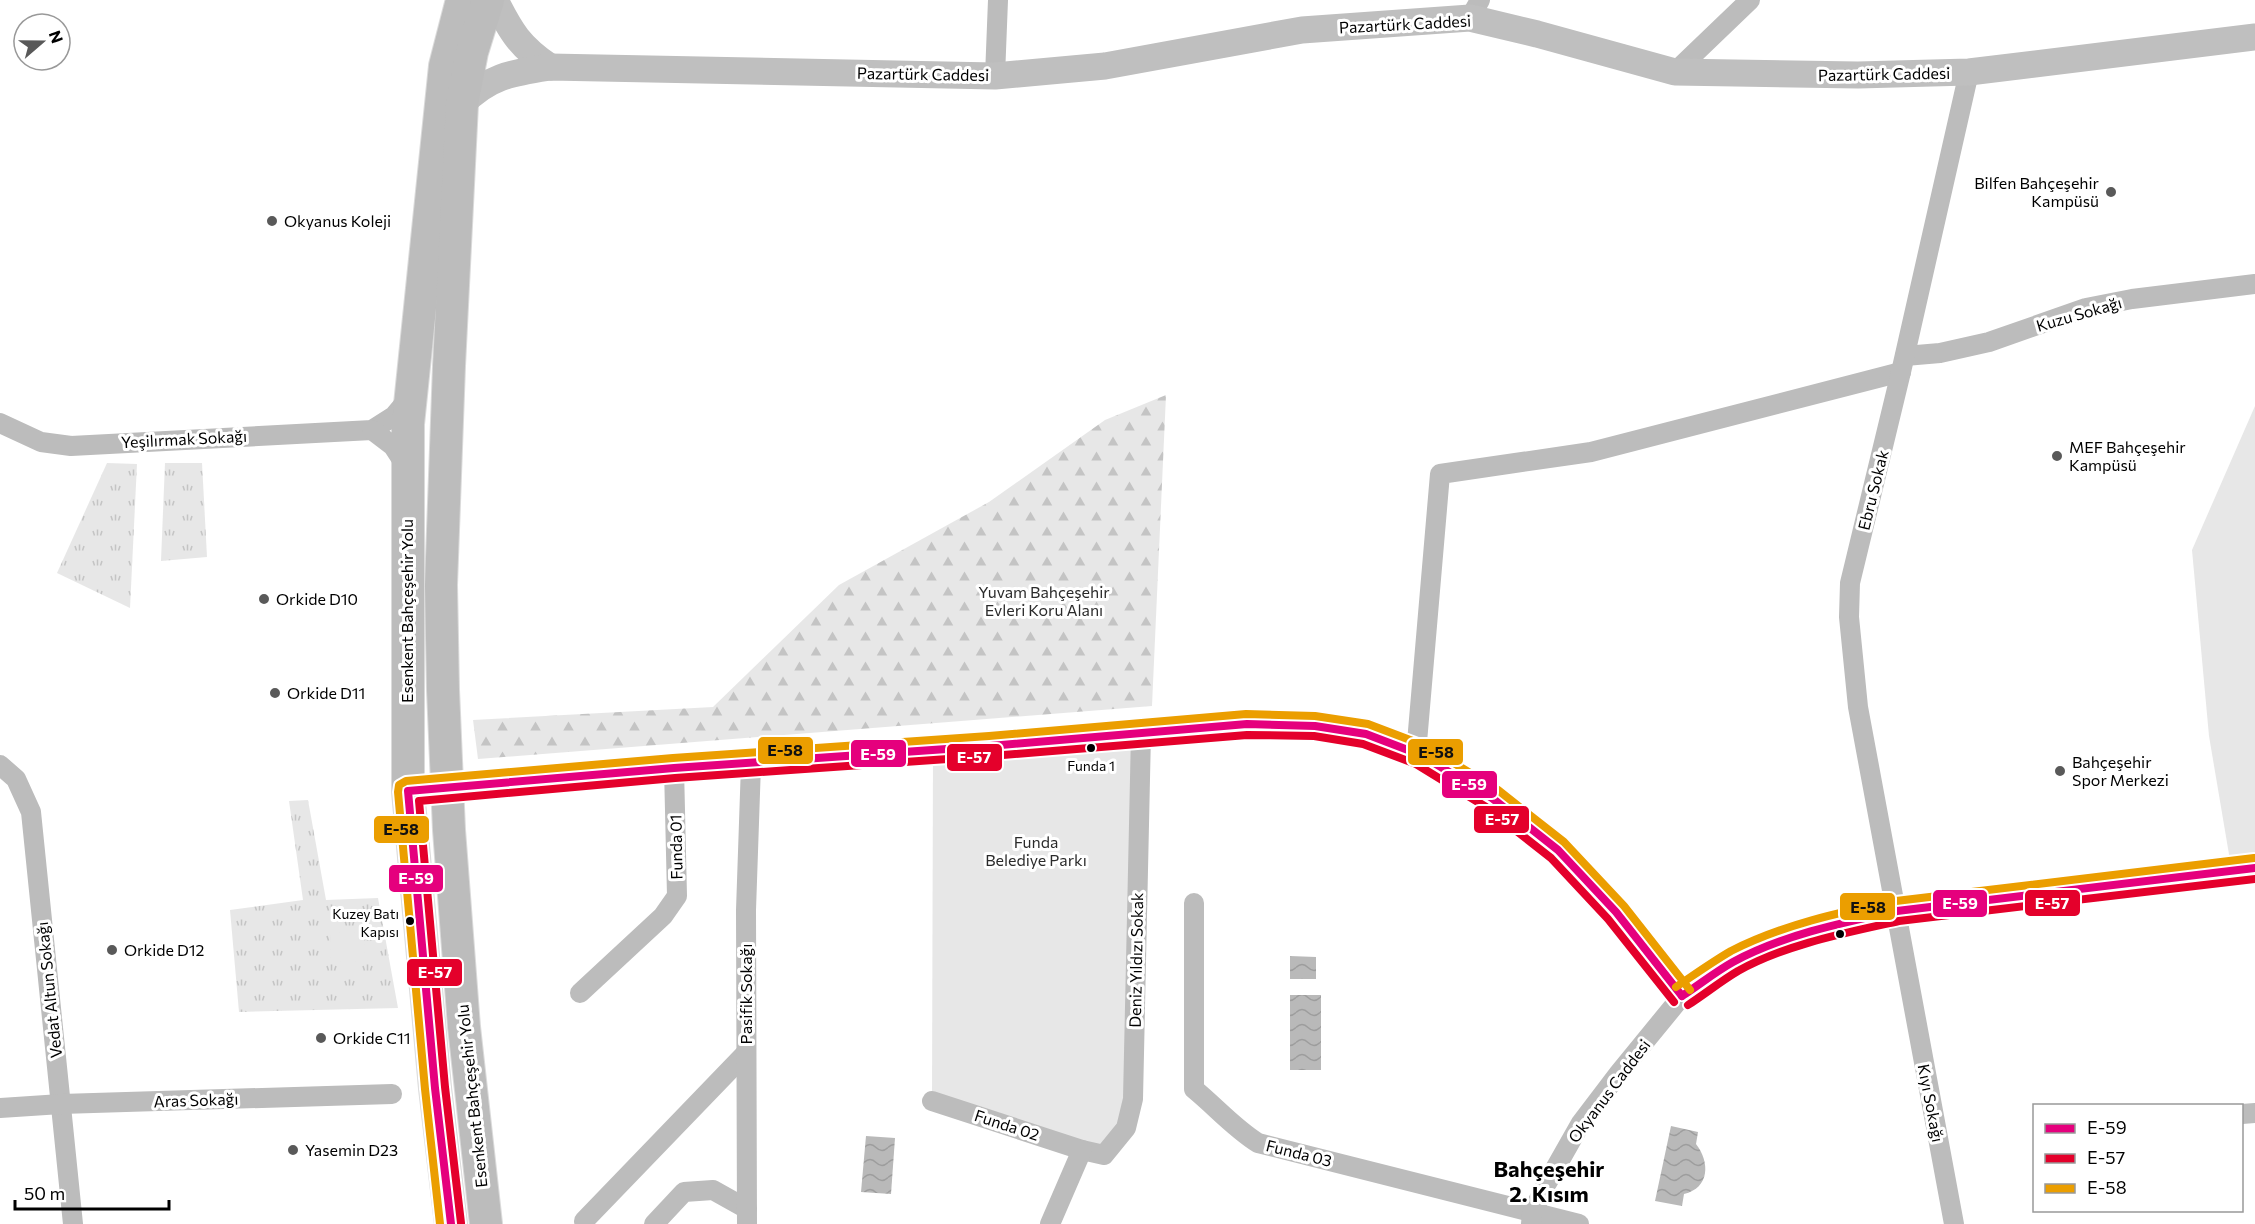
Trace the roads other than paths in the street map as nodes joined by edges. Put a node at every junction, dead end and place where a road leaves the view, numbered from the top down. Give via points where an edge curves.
1 (462, 0) edge
2 (488, 0) edge
3 (495, 0) edge
4 (998, 0) edge
5 (1750, 0) edge
6 (1475, 9) edge
7 (2255, 38) edge
8 (550, 68) junction
9 (1675, 72) junction
10 (1969, 72) junction
11 (995, 76) junction
12 (462, 105) junction
13 (2255, 284) edge
14 (1903, 364) junction
15 (411, 396) junction
16 (0, 423) edge
17 (372, 430) junction
18 (408, 469) junction
19 (1141, 733) junction
20 (1416, 754) junction
21 (751, 764) junction
22 (0, 765) edge
23 (674, 768) junction
24 (446, 788) junction
25 (408, 791) junction
26 (2255, 868) edge
27 (1194, 903) dead end
28 (1897, 912) junction
29 (1910, 982) joint
30 (580, 993) dead end
31 (1682, 996) junction
32 (746, 1053) junction
33 (392, 1094) dead end
34 (932, 1101) dead end
35 (61, 1104) junction
36 (0, 1108) edge
37 (1082, 1150) junction
38 (747, 1216) edge
39 (1532, 1218) edge
40 (584, 1221) dead end
41 (73, 1224) edge
42 (452, 1224) edge
43 (486, 1224) edge
44 (654, 1224) edge
45 (1050, 1224) edge
46 (1579, 1224) edge
47 (1954, 1224) edge

1 - 15 main road, Esenkent Bahçeşehir Yolu via 445,66
2 - 12 main road, Esenkent Bahçeşehir Yolu via 472,52
3 - 8 street via 517,39
4 - 11 street
5 - 9 street
6 - 9 street, Pazartürk Caddesi via 1538,33
6 - 11 street, Pazartürk Caddesi via 1302,30 1105,66
7 - 10 street, Pazartürk Caddesi
8 - 11 street, Pazartürk Caddesi
8 - 12 street, Pazartürk Caddesi via 489,81
9 - 10 street, Pazartürk Caddesi
10 - 14 street, Ebru Sokak
12 - 24 main road, Esenkent Bahçeşehir Yolu via 441,585
13 - 14 street, Kuzu Sokağı via 2086,308 1989,342
14 - 20 street, Kuzu Sokağı via 1591,452 1440,474
14 - 28 street, Ebru Sokak via 1850,583 1849,617 1858,707
15 - 17 street via 393,416
15 - 18 main road, Esenkent Bahçeşehir Yolu
16 - 17 street, Yeşilırmak Sokağı via 40,442 71,446
17 - 18 street via 393,446
18 - 25 main road, Esenkent Bahçeşehir Yolu
19 - 20 street via 1247,724 1316,726 1365,734
19 - 21 street
19 - 37 street, Deniz Yıldızı Sokak via 1133,1099 1126,1128 1104,1155
20 - 31 street via 1492,798 1558,850 1616,912
21 - 23 street
21 - 32 street, Pasifik Sokağı
22 - 35 street, Vedat Altun Sokağı via 16,779 31,812
23 - 24 street
23 - 30 street, Funda 01 via 677,896 663,916
24 - 25 main road
24 - 43 main road, Esenkent Bahçeşehir Yolu via 464,1027
25 - 42 main road, Esenkent Bahçeşehir Yolu
26 - 28 street, Okyanus Caddesi
27 - 39 street, Funda 03 via 1194,1089 1220,1109 1239,1132 1258,1143
28 - 29 street, Ebru Sokak
28 - 31 street, Okyanus Caddesi via 1798,934 1739,959
29 - 47 street, Kıyı Sokağı
31 - 39 street, Okyanus Caddesi via 1581,1123 1546,1183
32 - 38 street, Pasifik Sokağı
32 - 40 street
33 - 35 street, Aras Sokağı
34 - 37 street, Funda 02
35 - 36 street, Aras Sokağı
35 - 41 street, Vedat Altun Sokağı
37 - 45 street
38 - 44 street via 713,1190 684,1192
39 - 46 street, Funda 03

